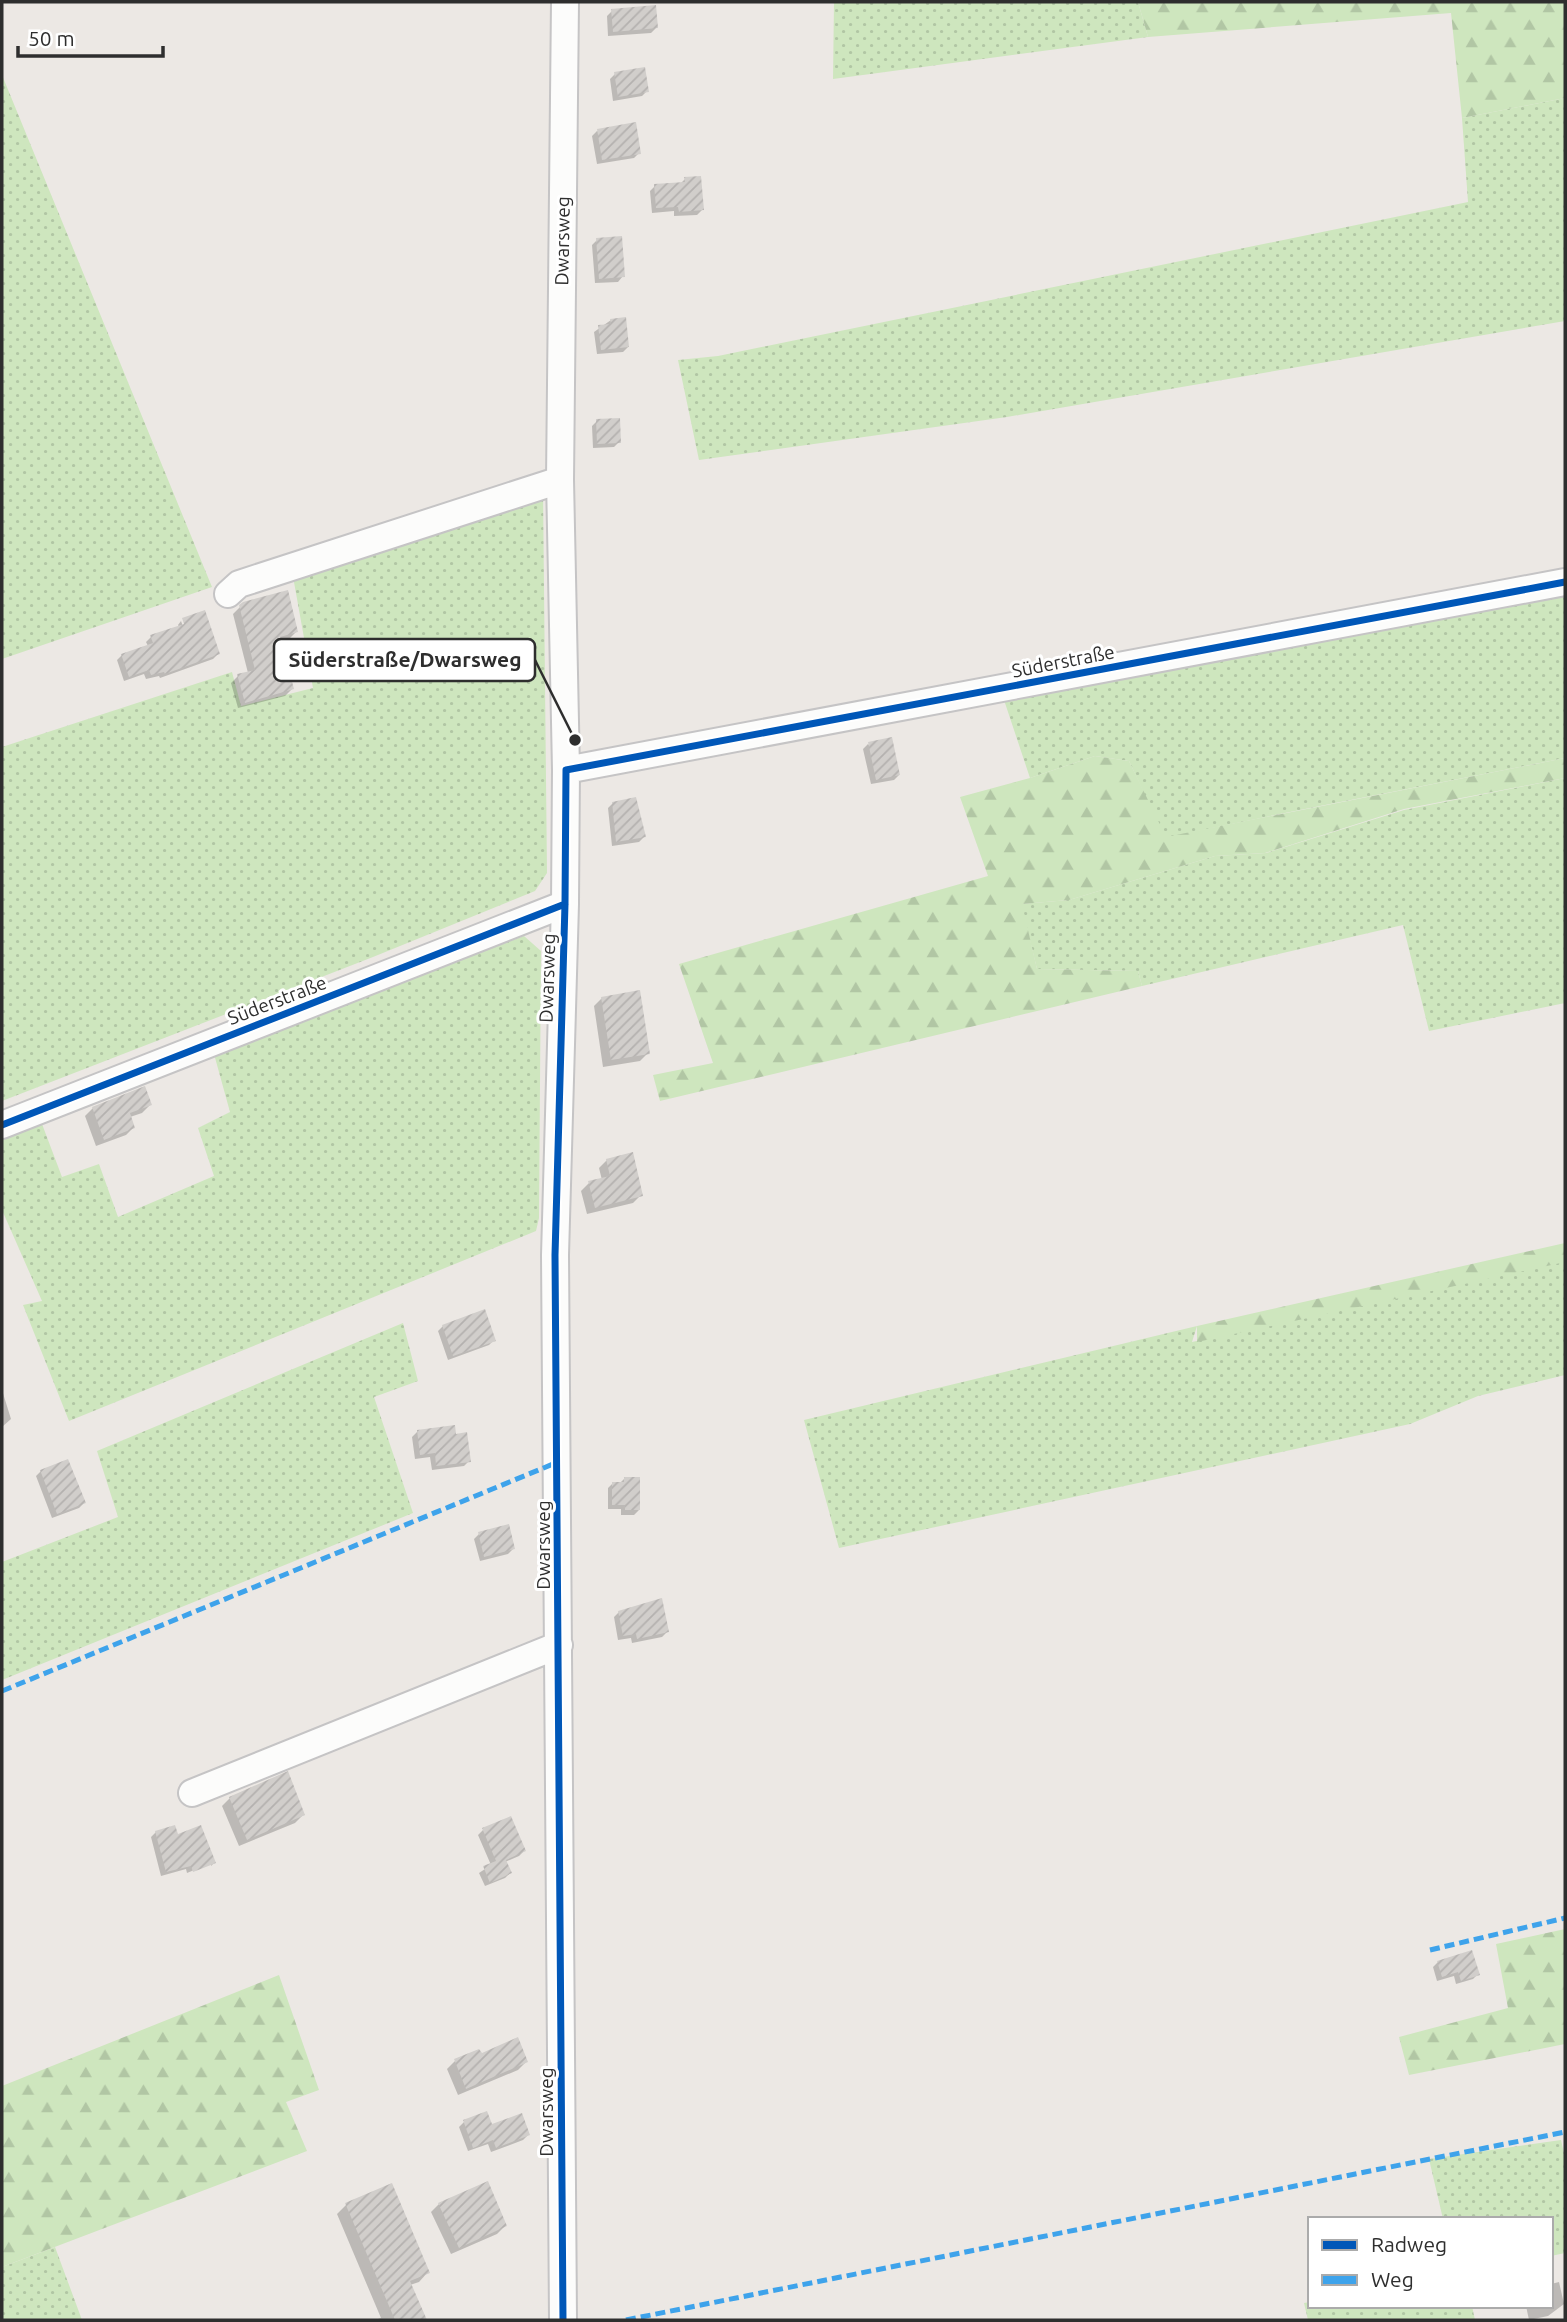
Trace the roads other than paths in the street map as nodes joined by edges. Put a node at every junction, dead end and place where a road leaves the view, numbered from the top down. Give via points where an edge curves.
1 (565, 2) edge
2 (560, 480) junction
3 (1565, 582) edge
4 (229, 594) dead end
5 (566, 770) junction
6 (565, 904) junction
7 (2, 1125) edge
8 (559, 1645) junction
9 (192, 1793) dead end
10 (563, 2320) edge

1 - 2 street, Dwarsweg
2 - 4 street via 239,584
2 - 5 street, Dwarsweg
3 - 5 street, Süderstraße
5 - 6 street, Dwarsweg
6 - 7 street, Süderstraße
6 - 8 street, Dwarsweg via 555,1255
8 - 9 street
8 - 10 street, Dwarsweg

